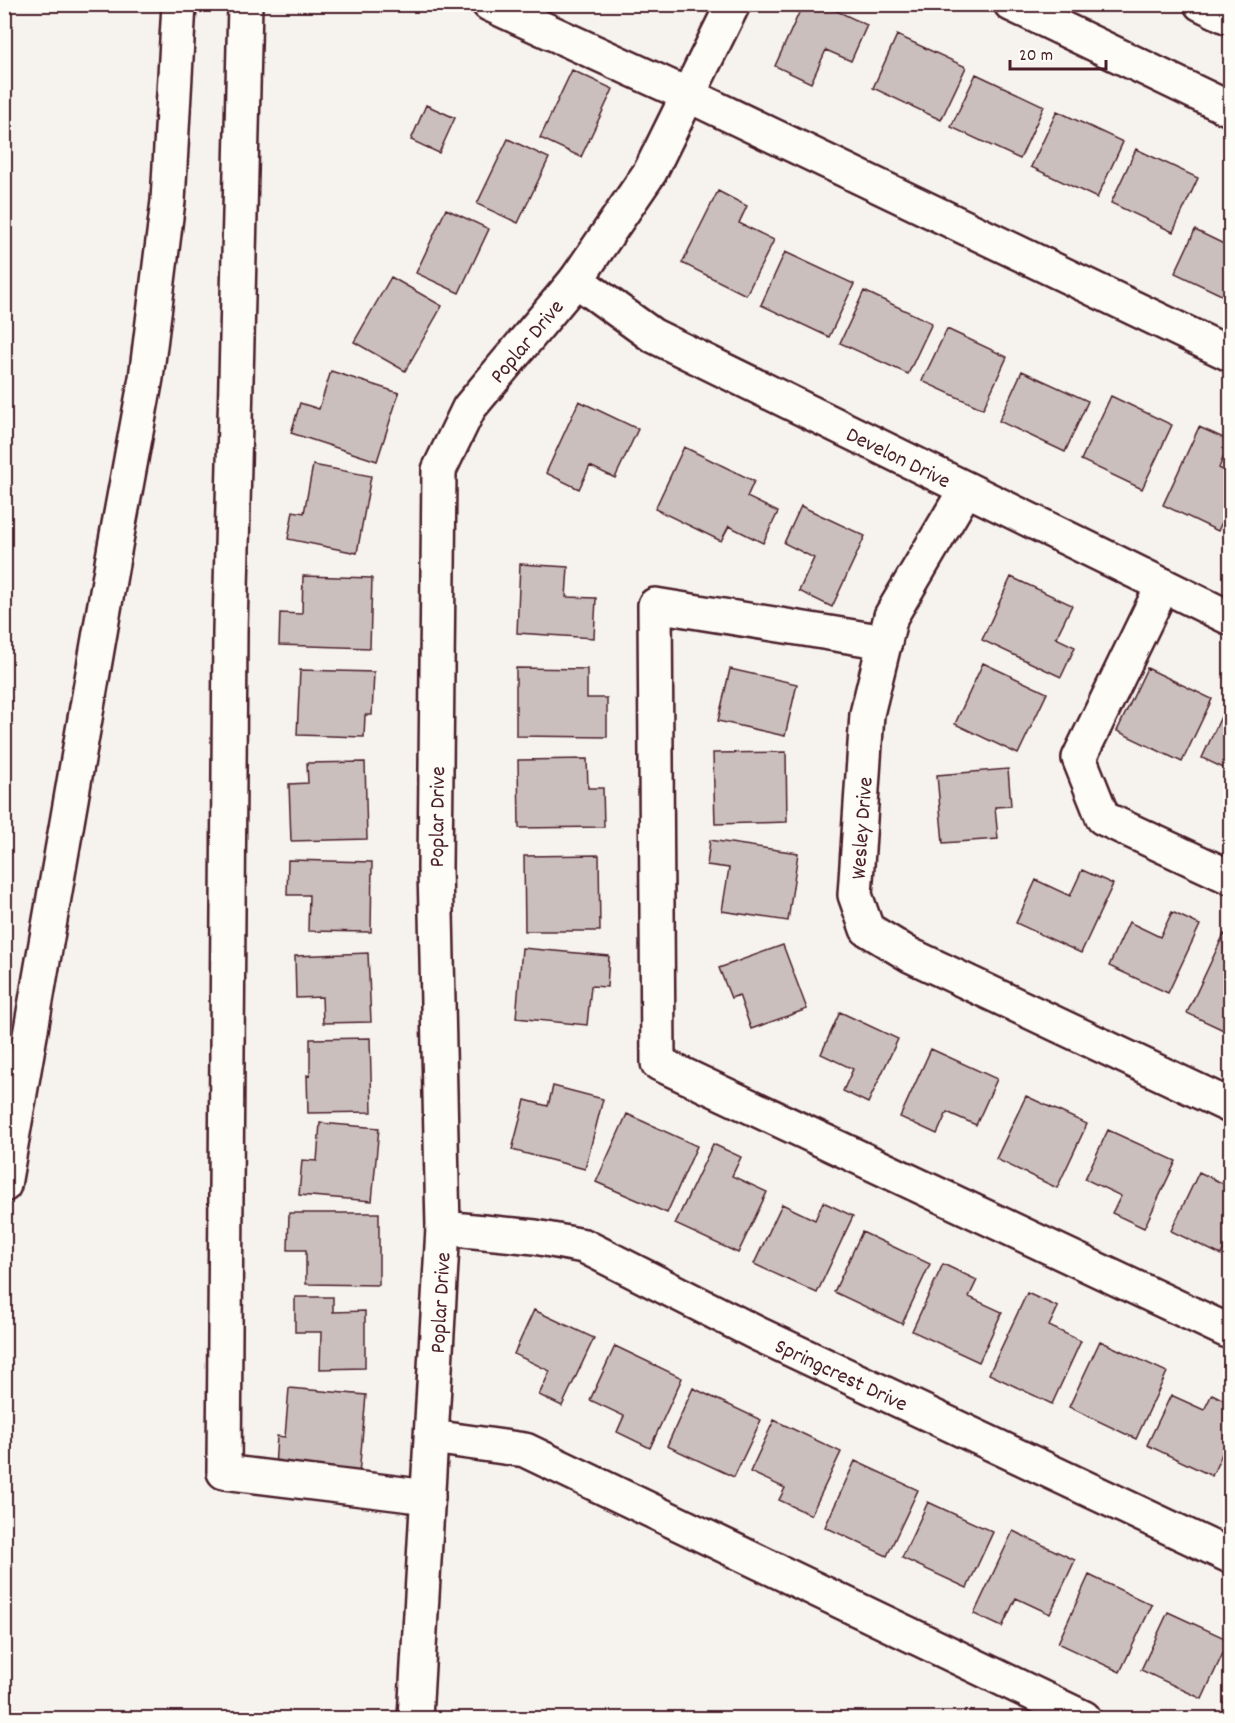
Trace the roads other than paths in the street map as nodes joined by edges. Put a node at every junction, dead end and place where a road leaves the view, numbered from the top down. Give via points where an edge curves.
1 (179, 4) edge
2 (245, 4) edge
3 (489, 4) edge
4 (733, 4) edge
5 (1011, 4) edge
6 (1201, 4) edge
7 (1230, 18) edge
8 (688, 95) junction
9 (1230, 109) edge
10 (576, 280) junction
11 (1230, 354) edge
12 (966, 489) junction
13 (1163, 585) junction
14 (1230, 618) edge
15 (885, 642) junction
16 (1230, 878) edge
17 (1230, 1106) edge
18 (4, 1185) edge
19 (443, 1228) junction
20 (1230, 1332) edge
21 (432, 1437) junction
22 (428, 1497) junction
23 (1230, 1556) edge
24 (415, 1719) edge
25 (1084, 1719) edge

1 - 18 main road via 168,201 146,378
2 - 22 main road via 230,631 224,1472
3 - 8 main road
4 - 8 main road, Poplar Drive
5 - 9 main road
6 - 7 main road
8 - 10 main road, Poplar Drive via 650,172
8 - 11 main road
10 - 12 main road, Develon Drive via 652,335
10 - 19 main road, Poplar Drive via 469,408 439,470 435,868
12 - 13 main road, Develon Drive
12 - 15 main road, Wesley Drive via 891,616
13 - 14 main road, Develon Drive
13 - 16 main road via 1079,758 1103,818
15 - 17 main road, Wesley Drive via 867,714 855,894 867,929 910,955
15 - 20 main road via 655,605 658,1063
19 - 21 main road, Poplar Drive
19 - 23 main road, Springcrest Drive via 584,1246 758,1334
21 - 22 main road, Poplar Drive
21 - 25 main road via 525,1450
22 - 24 main road, Poplar Drive

